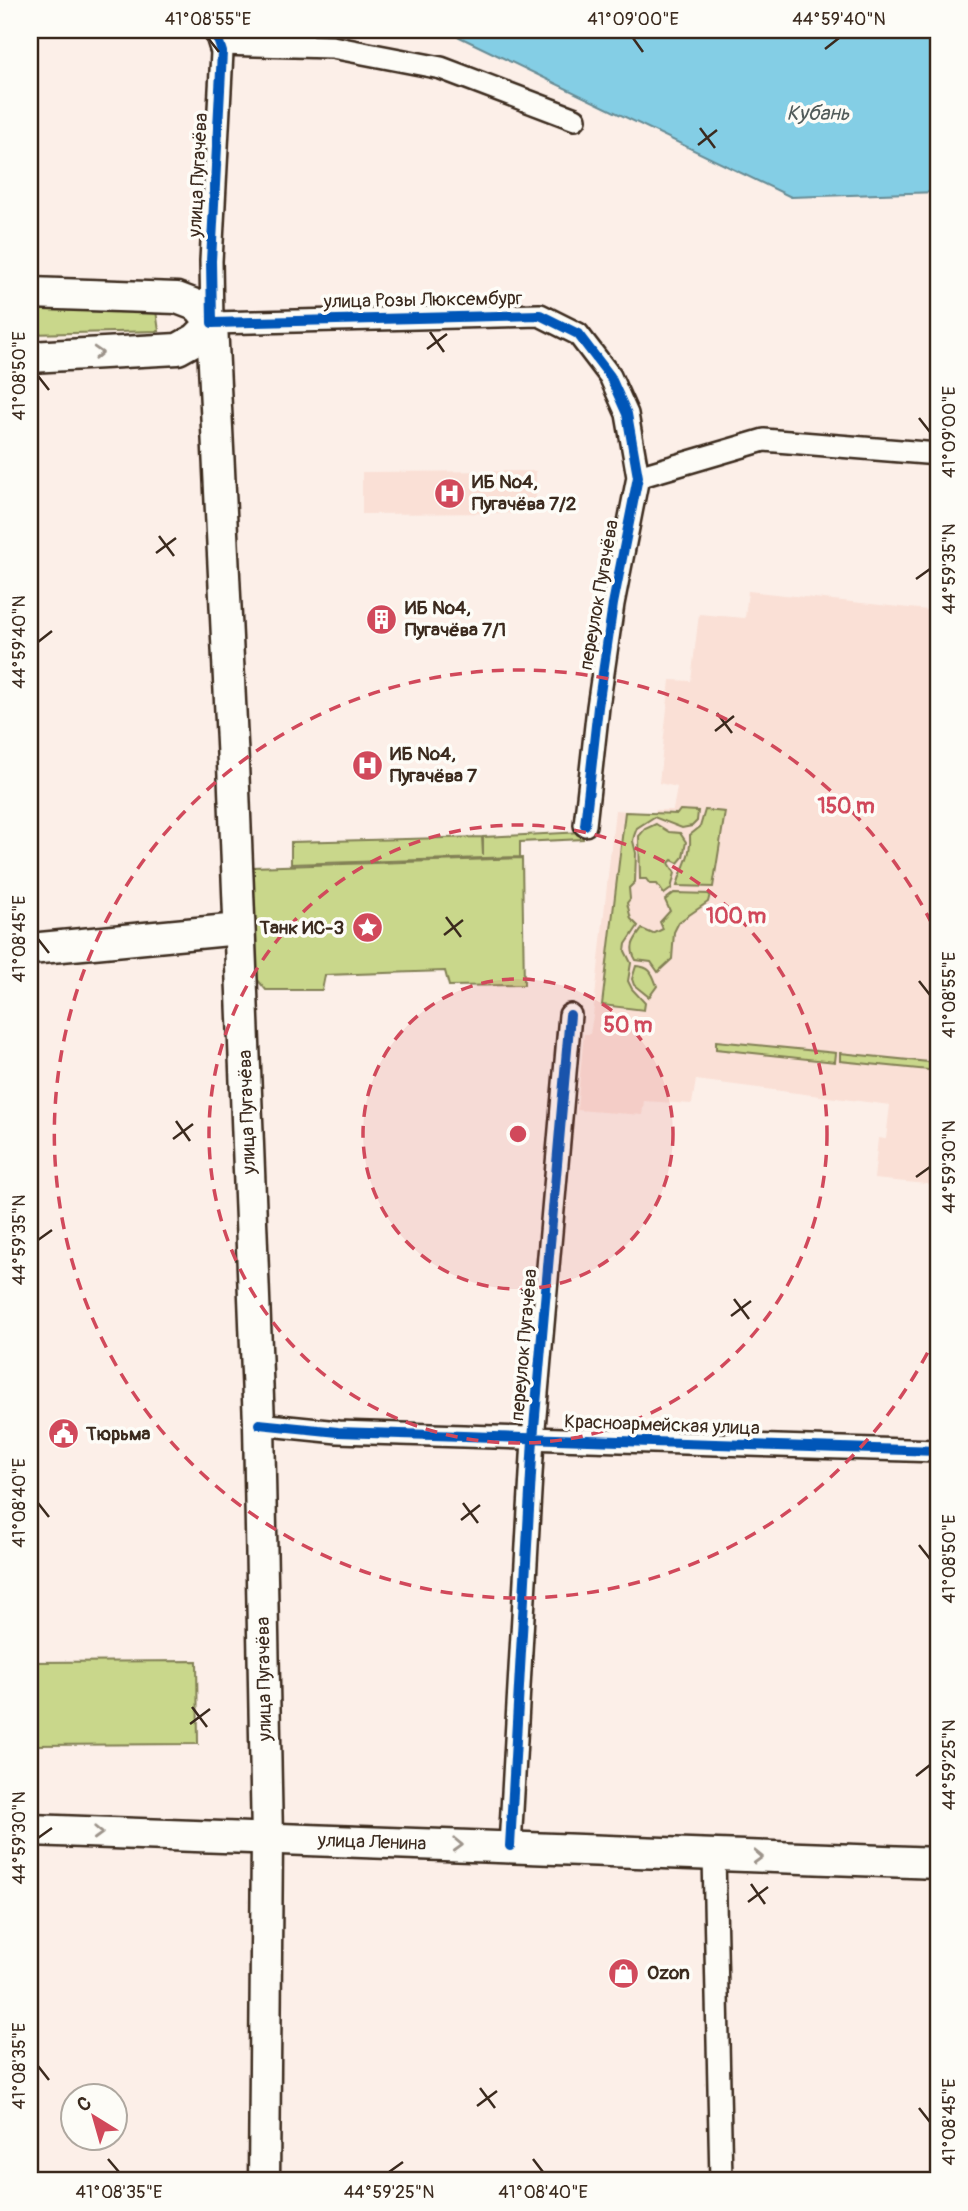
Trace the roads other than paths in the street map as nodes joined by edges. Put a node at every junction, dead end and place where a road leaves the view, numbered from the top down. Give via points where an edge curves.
1 (217, 37) edge
2 (575, 119) dead end
3 (30, 293) edge
4 (212, 323) junction
5 (30, 356) edge
6 (610, 376) joint
7 (938, 454) edge
8 (638, 477) junction
9 (585, 825) dead end
10 (239, 929) junction
11 (30, 949) edge
12 (570, 1015) dead end
13 (259, 1424) junction
14 (533, 1439) junction
15 (938, 1451) edge
16 (30, 1830) edge
17 (267, 1839) junction
18 (510, 1846) junction
19 (714, 1855) junction
20 (938, 1863) edge
21 (264, 2181) edge
22 (721, 2181) edge

1 - 2 street, улица Пугачёва via 332,47 441,68
1 - 4 street, улица Пугачёва via 222,52
3 - 4 main road via 177,298 198,306
5 -> 4 main road via 178,349
4 - 6 street, улица Розы Люксембург via 540,315 578,334
4 - 10 main road, улица Пугачёва
6 - 8 street, переулок Пугачёва via 627,414
7 - 8 street via 764,440
8 - 9 street, переулок Пугачёва via 613,604
10 - 11 main road
10 - 13 main road, улица Пугачёва
12 - 14 street, переулок Пугачёва
13 - 14 street, Красноармейская улица via 338,1432
13 - 17 main road, улица Пугачёва
14 - 15 street, Красноармейская улица
14 - 18 street, переулок Пугачёва
16 -> 17 main road, улица Ленина
17 -> 18 main road, улица Ленина
17 - 21 main road, улица Пугачёва
18 - 19 main road, улица Ленина
19 -> 20 main road, улица Ленина
19 - 22 street

